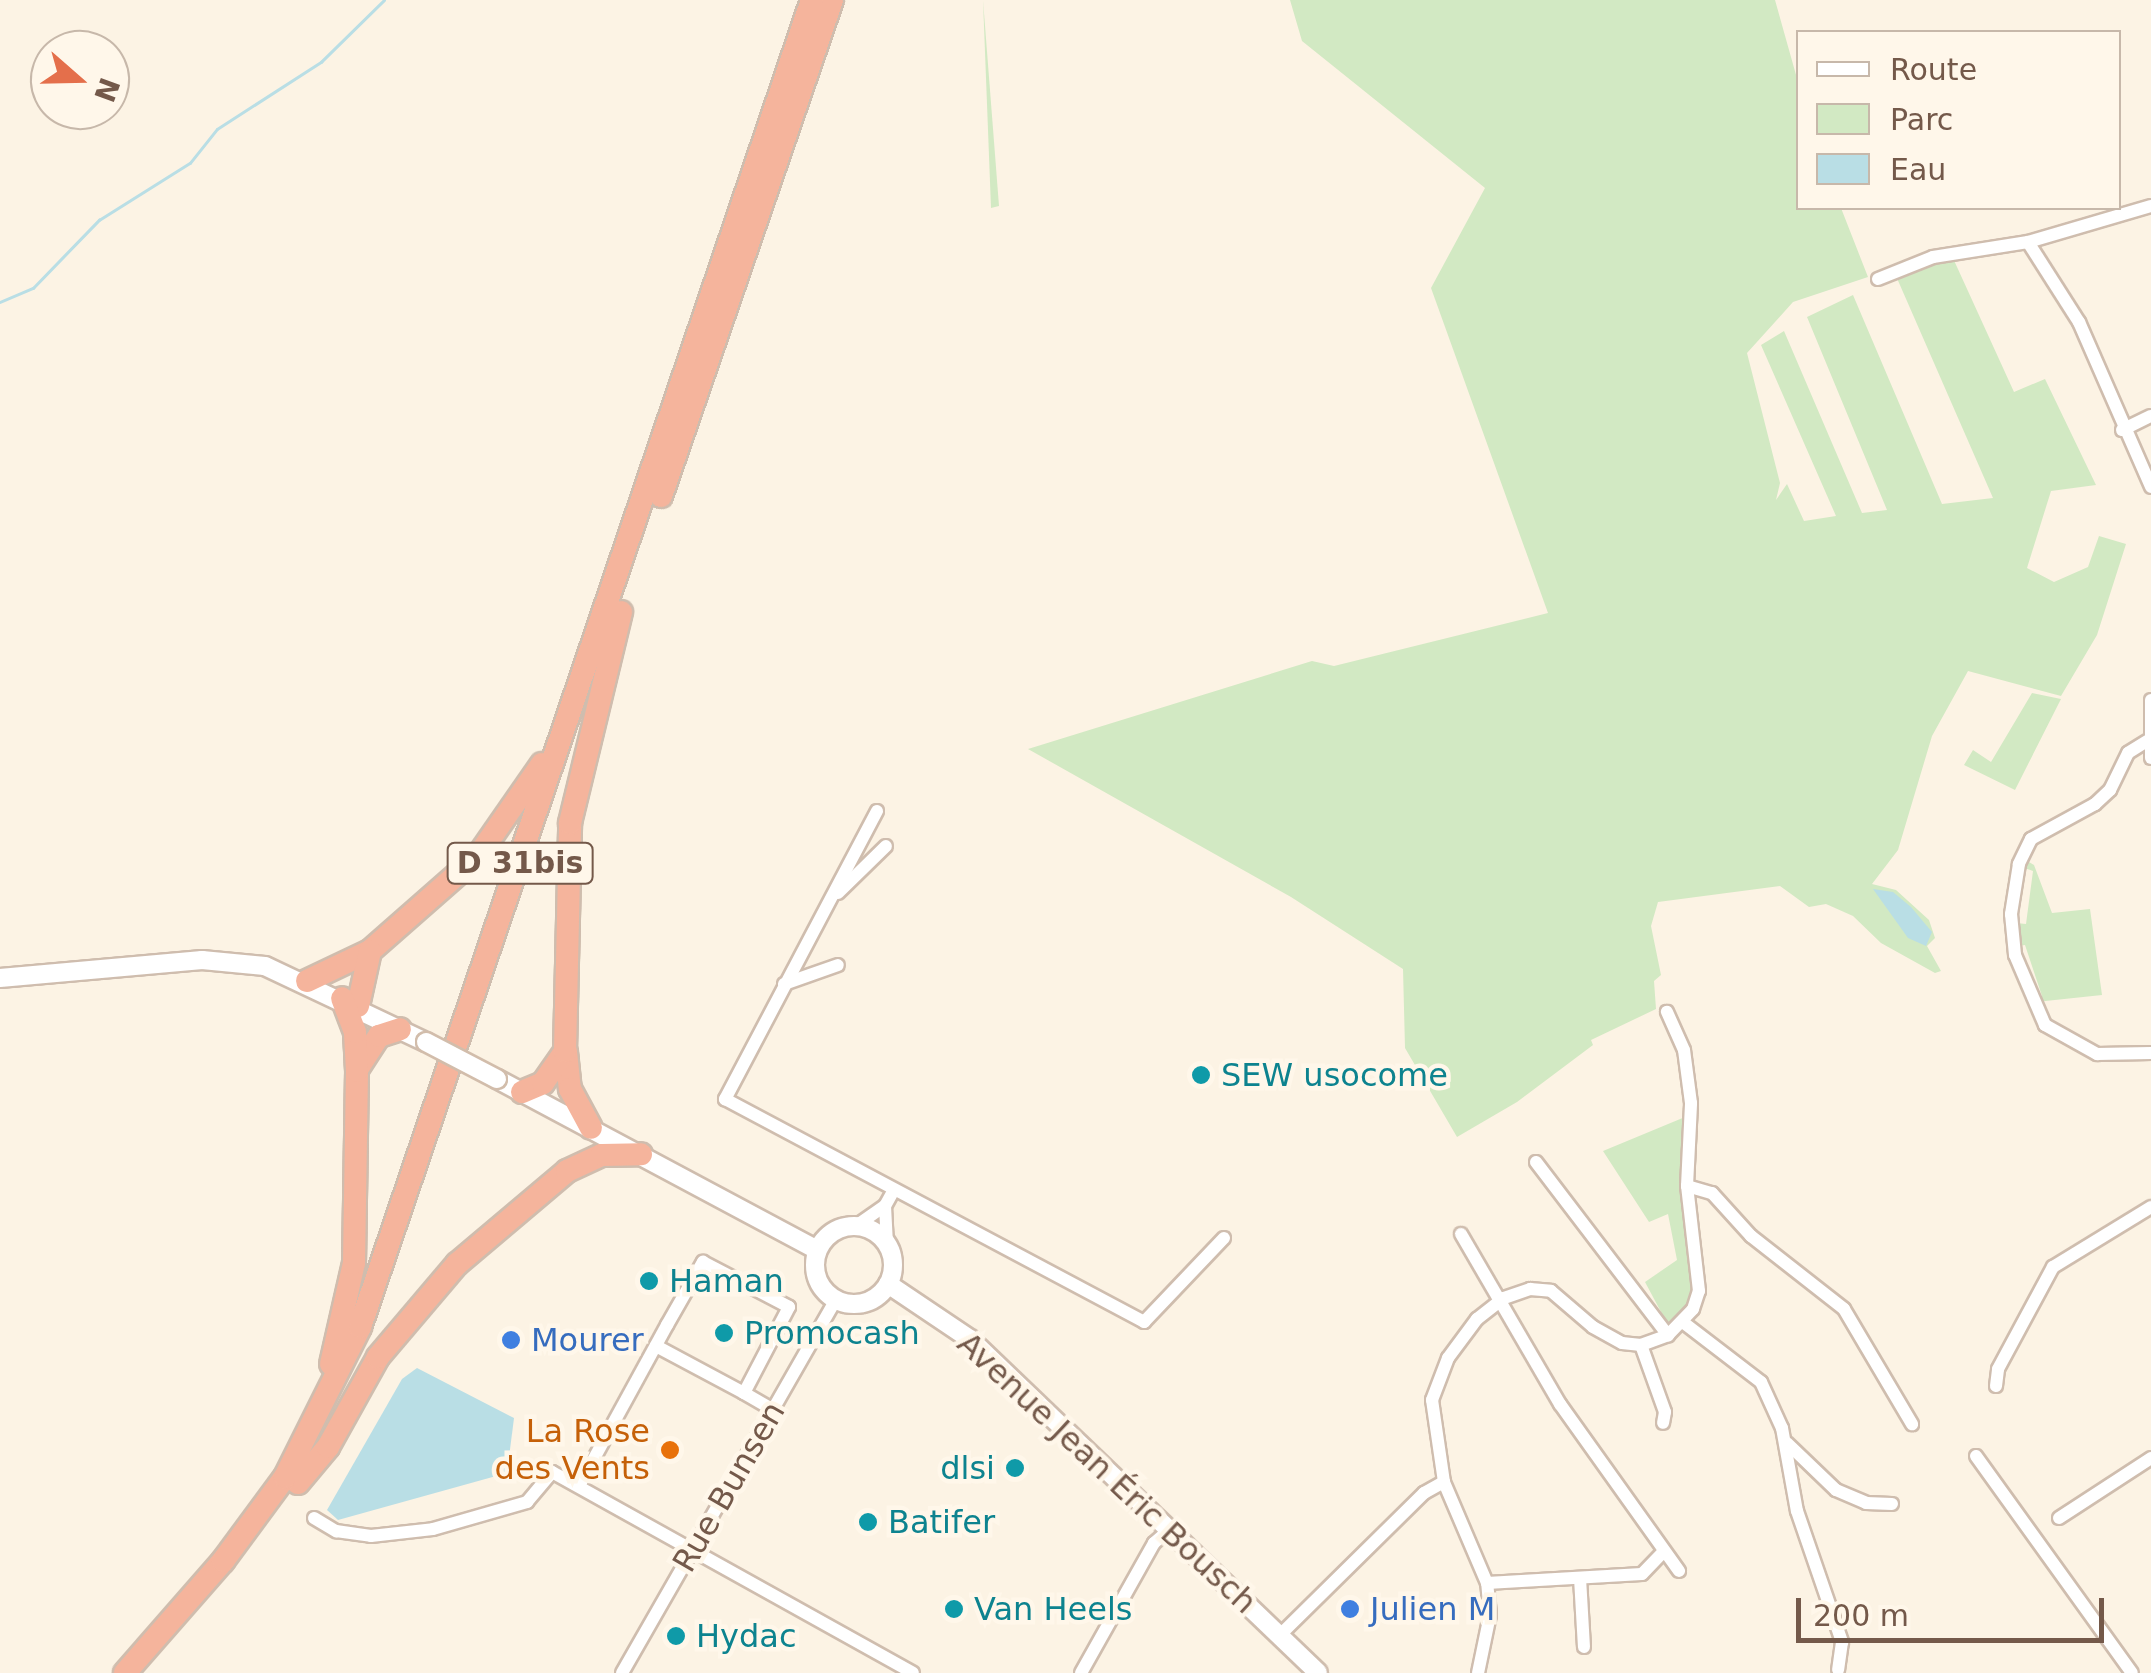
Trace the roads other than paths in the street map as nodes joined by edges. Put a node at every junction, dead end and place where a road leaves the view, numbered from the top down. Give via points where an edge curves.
1 (812, 0) edge
2 (832, 0) edge
3 (2151, 206) edge
4 (2028, 242) junction
5 (1878, 279) dead end
6 (2151, 416) edge
7 (2122, 430) junction
8 (2151, 486) edge
9 (621, 612) junction
10 (584, 676) junction
11 (2151, 700) edge
12 (2147, 741) junction
13 (2151, 758) edge
14 (877, 811) dead end
15 (886, 846) dead end
16 (828, 902) junction
17 (370, 951) junction
18 (838, 965) dead end
19 (0, 978) edge
20 (306, 981) junction
21 (784, 984) junction
22 (350, 1002) junction
23 (1667, 1012) dead end
24 (400, 1029) junction
25 (566, 1052) junction
26 (2151, 1054) edge
27 (357, 1071) junction
28 (522, 1092) junction
29 (585, 1125) junction
30 (641, 1154) junction
31 (1536, 1162) dead end
32 (568, 1171) junction
33 (1687, 1186) junction
34 (894, 1190) junction
35 (886, 1206) junction
36 (2151, 1208) edge
37 (856, 1226) junction
38 (1461, 1234) dead end
39 (1224, 1238) dead end
40 (887, 1245) junction
41 (817, 1250) junction
42 (888, 1284) junction
43 (836, 1300) junction
44 (1500, 1301) junction
45 (1684, 1323) junction
46 (1668, 1334) junction
47 (1641, 1345) junction
48 (656, 1346) junction
49 (1996, 1386) dead end
50 (744, 1393) junction
51 (773, 1410) junction
52 (1663, 1423) dead end
53 (1912, 1424) dead end
54 (1785, 1441) junction
55 (1976, 1456) dead end
56 (2151, 1458) edge
57 (292, 1480) junction
58 (1444, 1482) junction
59 (580, 1484) junction
60 (1892, 1504) dead end
61 (314, 1518) dead end
62 (2059, 1518) dead end
63 (1170, 1530) junction
64 (693, 1548) junction
65 (1664, 1552) junction
66 (1678, 1571) dead end
67 (1580, 1578) junction
68 (1487, 1582) junction
69 (1280, 1636) junction
70 (1584, 1648) dead end
71 (1838, 1670) dead end
72 (1481, 1671) edge
73 (125, 1673) edge
74 (144, 1673) edge
75 (622, 1673) edge
76 (913, 1673) edge
77 (1081, 1673) edge
78 (1318, 1673) edge
79 (2132, 1673) edge

1 - 10 highway, D 31bis
2 - 9 highway, D 31bis
3 - 4 street
4 - 5 street via 1933,257
4 - 7 street via 2079,322
6 - 7 street
7 - 8 street
9 - 25 highway via 570,823
9 - 57 highway, D 31bis via 374,1331
10 - 17 highway via 512,816 478,856
10 - 57 highway, D 31bis via 360,1327
11 - 12 street
12 - 13 street
12 - 26 street via 2128,753 2095,804 2031,839 2014,888 2015,955 2044,1025 2097,1054
14 - 16 street
15 - 16 street
16 - 21 street
17 - 20 highway
17 - 22 highway
18 - 21 street
19 - 20 main road via 202,960 265,966
20 - 22 main road
21 - 34 street via 725,1099
22 - 24 main road
22 - 27 highway
23 - 33 street via 1684,1050 1691,1103
24 - 27 highway via 379,1036
24 - 28 main road, bridge
25 - 28 highway via 543,1083
25 - 29 highway via 570,1089
27 - 57 highway via 354,1264 334,1356
28 - 29 main road
29 - 30 main road
29 - 32 highway
30 - 32 highway via 602,1155
30 - 41 main road
31 - 46 street
32 - 57 highway via 414,1309
33 - 45 street via 1699,1292
33 - 53 street via 1712,1193 1751,1236 1844,1309
34 - 35 street
34 - 39 street via 1144,1322
35 - 37 street
35 - 40 street
36 - 49 street via 2053,1267 1998,1369
37 - 40 main road
37 - 41 main road via 828,1235
38 - 44 street
40 - 42 main road
41 - 43 main road via 816,1278
42 - 43 main road via 864,1303
42 - 63 main road, Avenue Jean Éric Bousch via 970,1339
43 - 51 street, Rue Bunsen
44 - 47 street via 1530,1289 1551,1291 1593,1327
44 - 58 street via 1448,1358 1432,1400
44 - 65 street via 1560,1404
45 - 46 street
45 - 54 street via 1761,1382
46 - 47 street
47 - 52 street
48 - 50 street
48 - 50 street via 703,1262 788,1308
48 - 59 street
50 - 51 street
51 - 64 street, Rue Bunsen
54 - 60 street via 1836,1490 1866,1503
54 - 71 street via 1797,1511 1842,1642
55 - 79 street
56 - 62 street
57 - 73 highway, D 31bis
57 - 74 highway, D 31bis via 235,1570
58 - 68 street
58 - 69 street via 1424,1493
59 - 61 street via 552,1472 527,1502 433,1529 370,1536 336,1532
59 - 64 street
63 - 69 main road, Avenue Jean Éric Bousch
63 - 77 street via 1154,1544
64 - 75 street, Rue Bunsen
64 - 76 street
65 - 66 street
65 - 67 street via 1642,1574
67 - 68 street
67 - 70 street
68 - 72 street via 1490,1615
69 - 78 main road, Avenue Jean Éric Bousch

